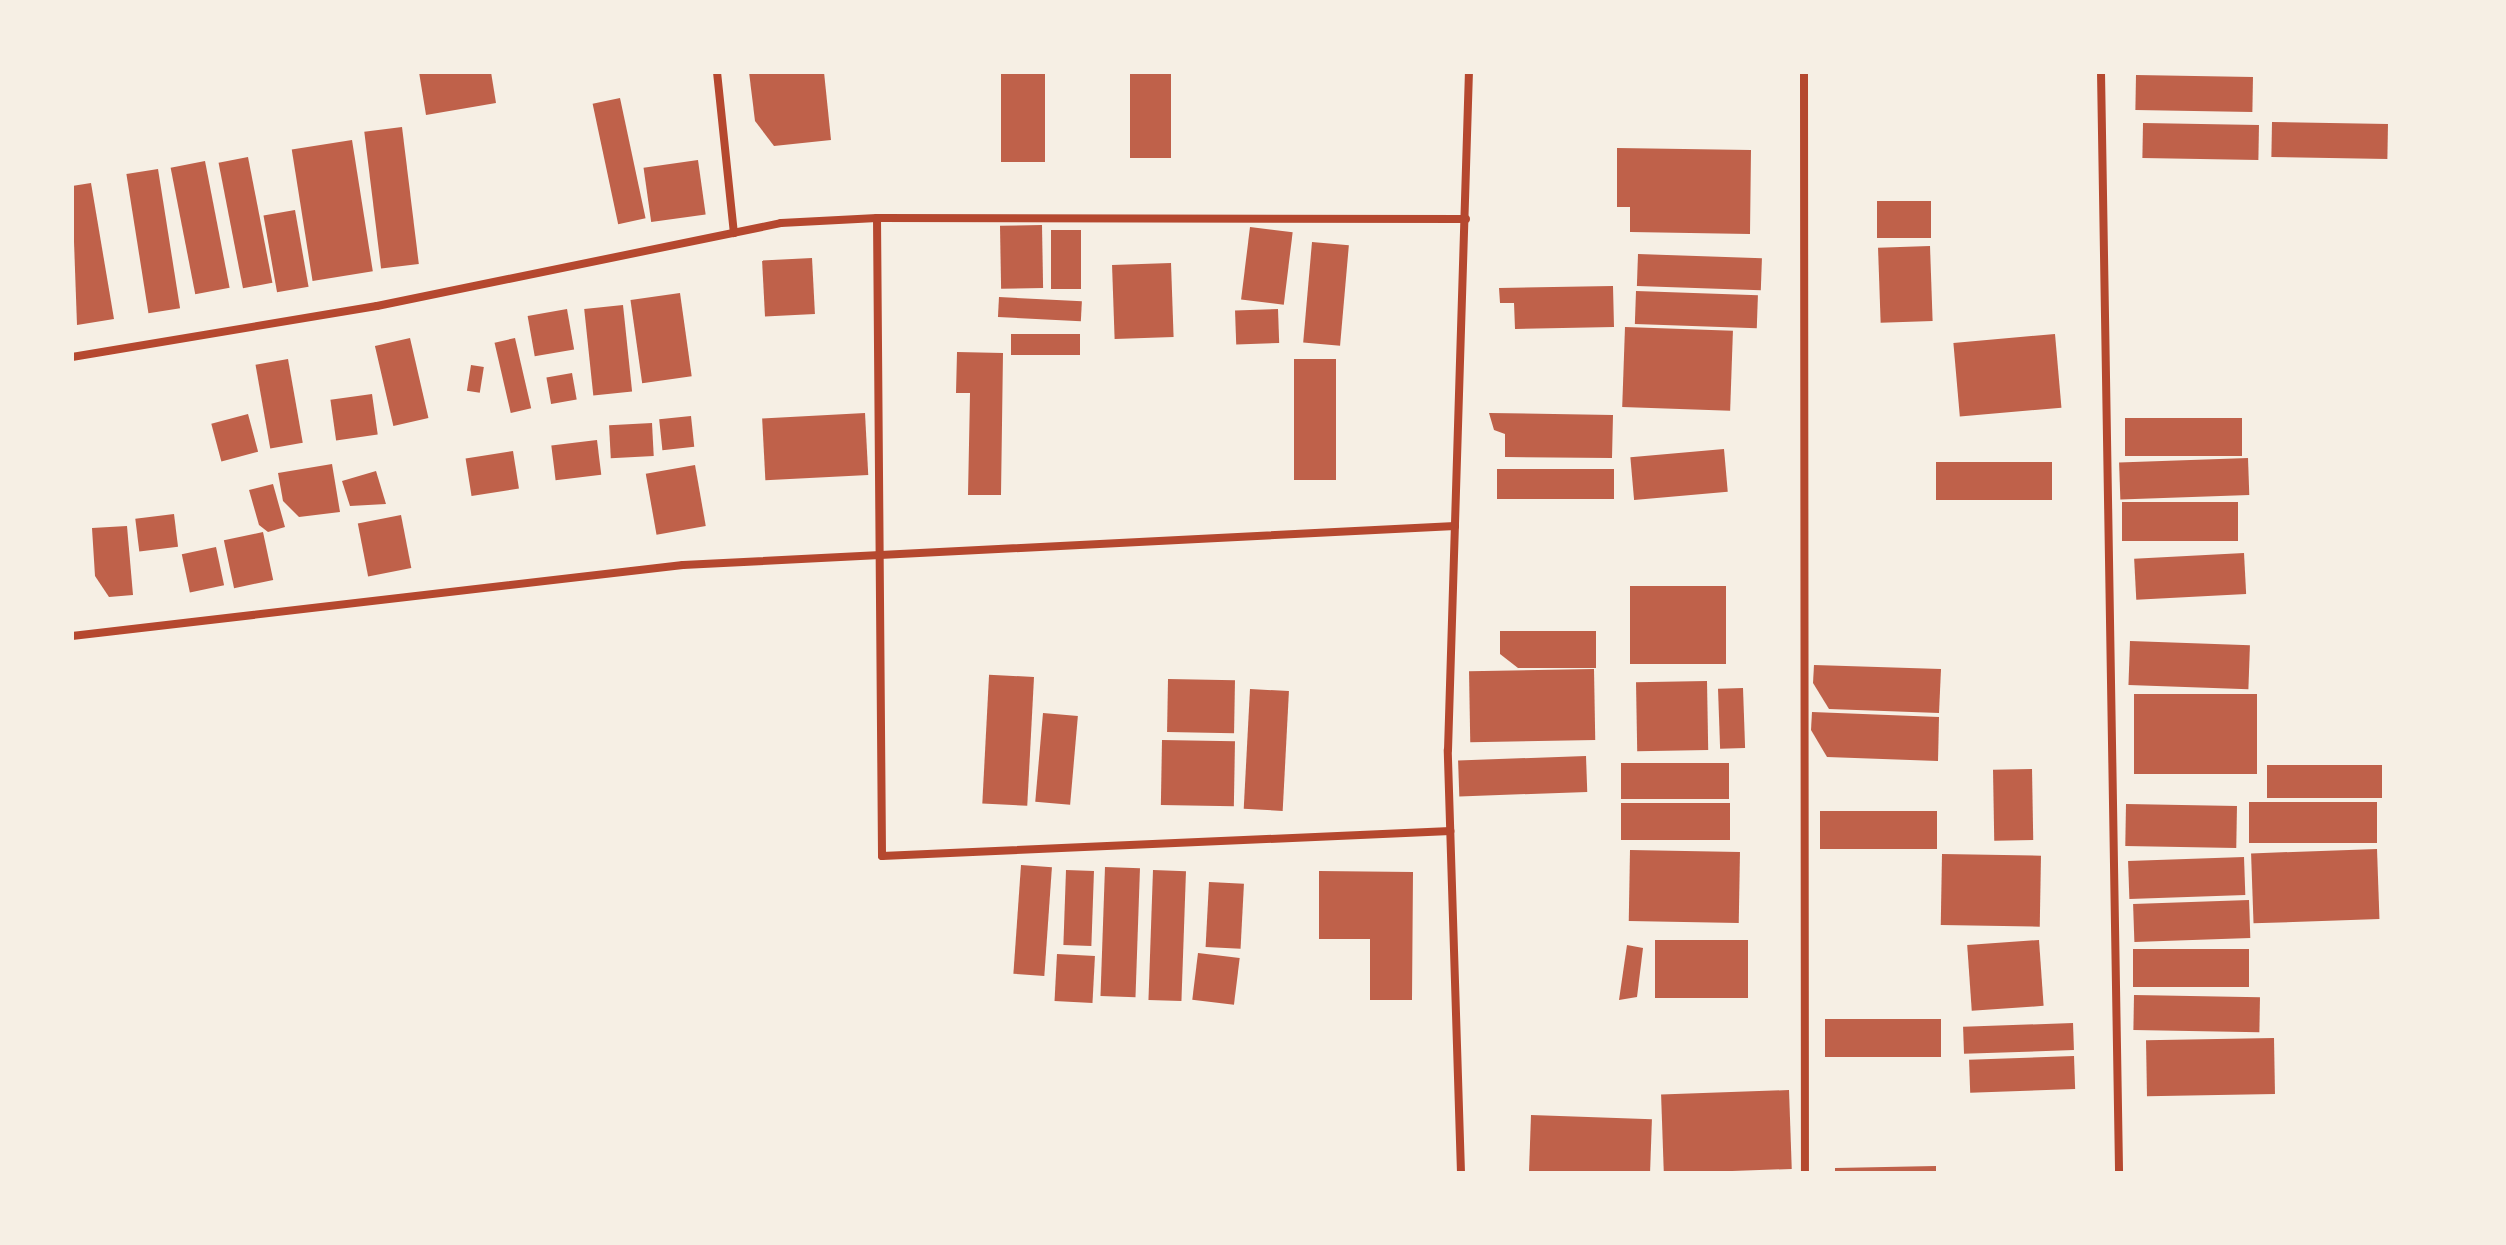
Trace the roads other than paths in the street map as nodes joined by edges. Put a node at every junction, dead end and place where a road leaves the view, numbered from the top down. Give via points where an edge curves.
1 (717, 72) edge
2 (1469, 72) edge
3 (1804, 72) edge
4 (2101, 72) edge
5 (877, 218) junction
6 (1466, 219) junction
7 (734, 233) junction
8 (72, 357) edge
9 (1455, 526) junction
10 (883, 555) junction
11 (72, 636) edge
12 (1450, 831) junction
13 (1461, 1173) edge
14 (1805, 1173) edge
15 (2119, 1173) edge

1 - 7 street
2 - 6 street
3 - 14 street
4 - 15 street
5 - 6 street
5 - 7 street via 781,223
5 - 10 street
6 - 9 street
7 - 8 street via 377,306
9 - 10 street
9 - 12 street
10 - 11 street via 683,565
10 - 12 street via 882,856
12 - 13 street

